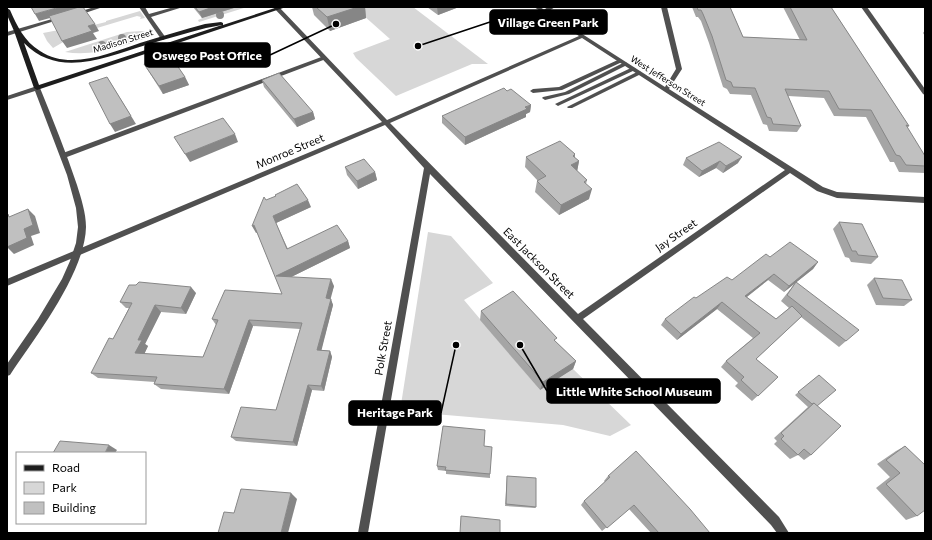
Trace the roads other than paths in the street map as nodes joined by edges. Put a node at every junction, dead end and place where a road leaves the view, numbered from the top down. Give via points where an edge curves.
1 (100, 7) edge
2 (142, 7) edge
3 (180, 7) edge
4 (537, 7) edge
5 (552, 7) edge
6 (664, 7) edge
7 (864, 7) edge
8 (279, 8) edge
9 (7, 10) edge
10 (544, 12) junction
11 (73, 15) edge
12 (148, 16) junction
13 (66, 17) edge
14 (240, 21) junction
15 (18, 33) junction
16 (7, 34) edge
17 (581, 36) junction
18 (162, 38) junction
19 (324, 58) junction
20 (623, 62) junction
21 (633, 69) junction
22 (639, 73) junction
23 (37, 88) junction
24 (666, 90) junction
25 (533, 91) dead end
26 (925, 93) edge
27 (7, 98) edge
28 (545, 98) dead end
29 (558, 104) dead end
30 (570, 108) dead end
31 (387, 122) junction
32 (65, 155) junction
33 (428, 167) junction
34 (789, 170) junction
35 (925, 200) edge
36 (78, 253) junction
37 (7, 283) edge
38 (577, 319) junction
39 (7, 372) edge
40 (363, 533) edge
41 (784, 533) edge

1 - 11 street
2 - 12 street
3 - 12 street
4 - 10 street, West Jefferson Street
5 - 10 street
6 - 24 street via 679,69
7 - 26 street
8 - 14 main road, Madison Street
8 - 19 street, East Jackson Street
9 - 15 main road
10 - 17 street, West Jefferson Street
12 - 18 street
13 - 15 street
14 - 18 main road, Madison Street via 205,26
14 - 23 main road, Madison Street
15 - 16 street
15 - 18 main road, Madison Street via 37,52 65,61 100,58
15 - 23 main road
17 - 20 street, West Jefferson Street
17 - 31 street, Monroe Street
19 - 31 street, East Jackson Street
19 - 32 street
20 - 21 street, West Jefferson Street
20 - 25 street via 560,89
20 - 28 street via 568,93
21 - 22 street, West Jefferson Street
21 - 29 street
22 - 24 street, West Jefferson Street
22 - 30 street
23 - 27 street
23 - 32 street
24 - 34 street, West Jefferson Street
31 - 33 street, East Jackson Street
31 - 36 street, Monroe Street
32 - 36 street via 83,228
33 - 38 street, East Jackson Street
33 - 40 street, Polk Street
34 - 35 street, West Jefferson Street via 820,190 837,195
34 - 38 street, Jay Street
36 - 37 street, Monroe Street
36 - 39 street via 66,281
38 - 41 street, East Jackson Street

